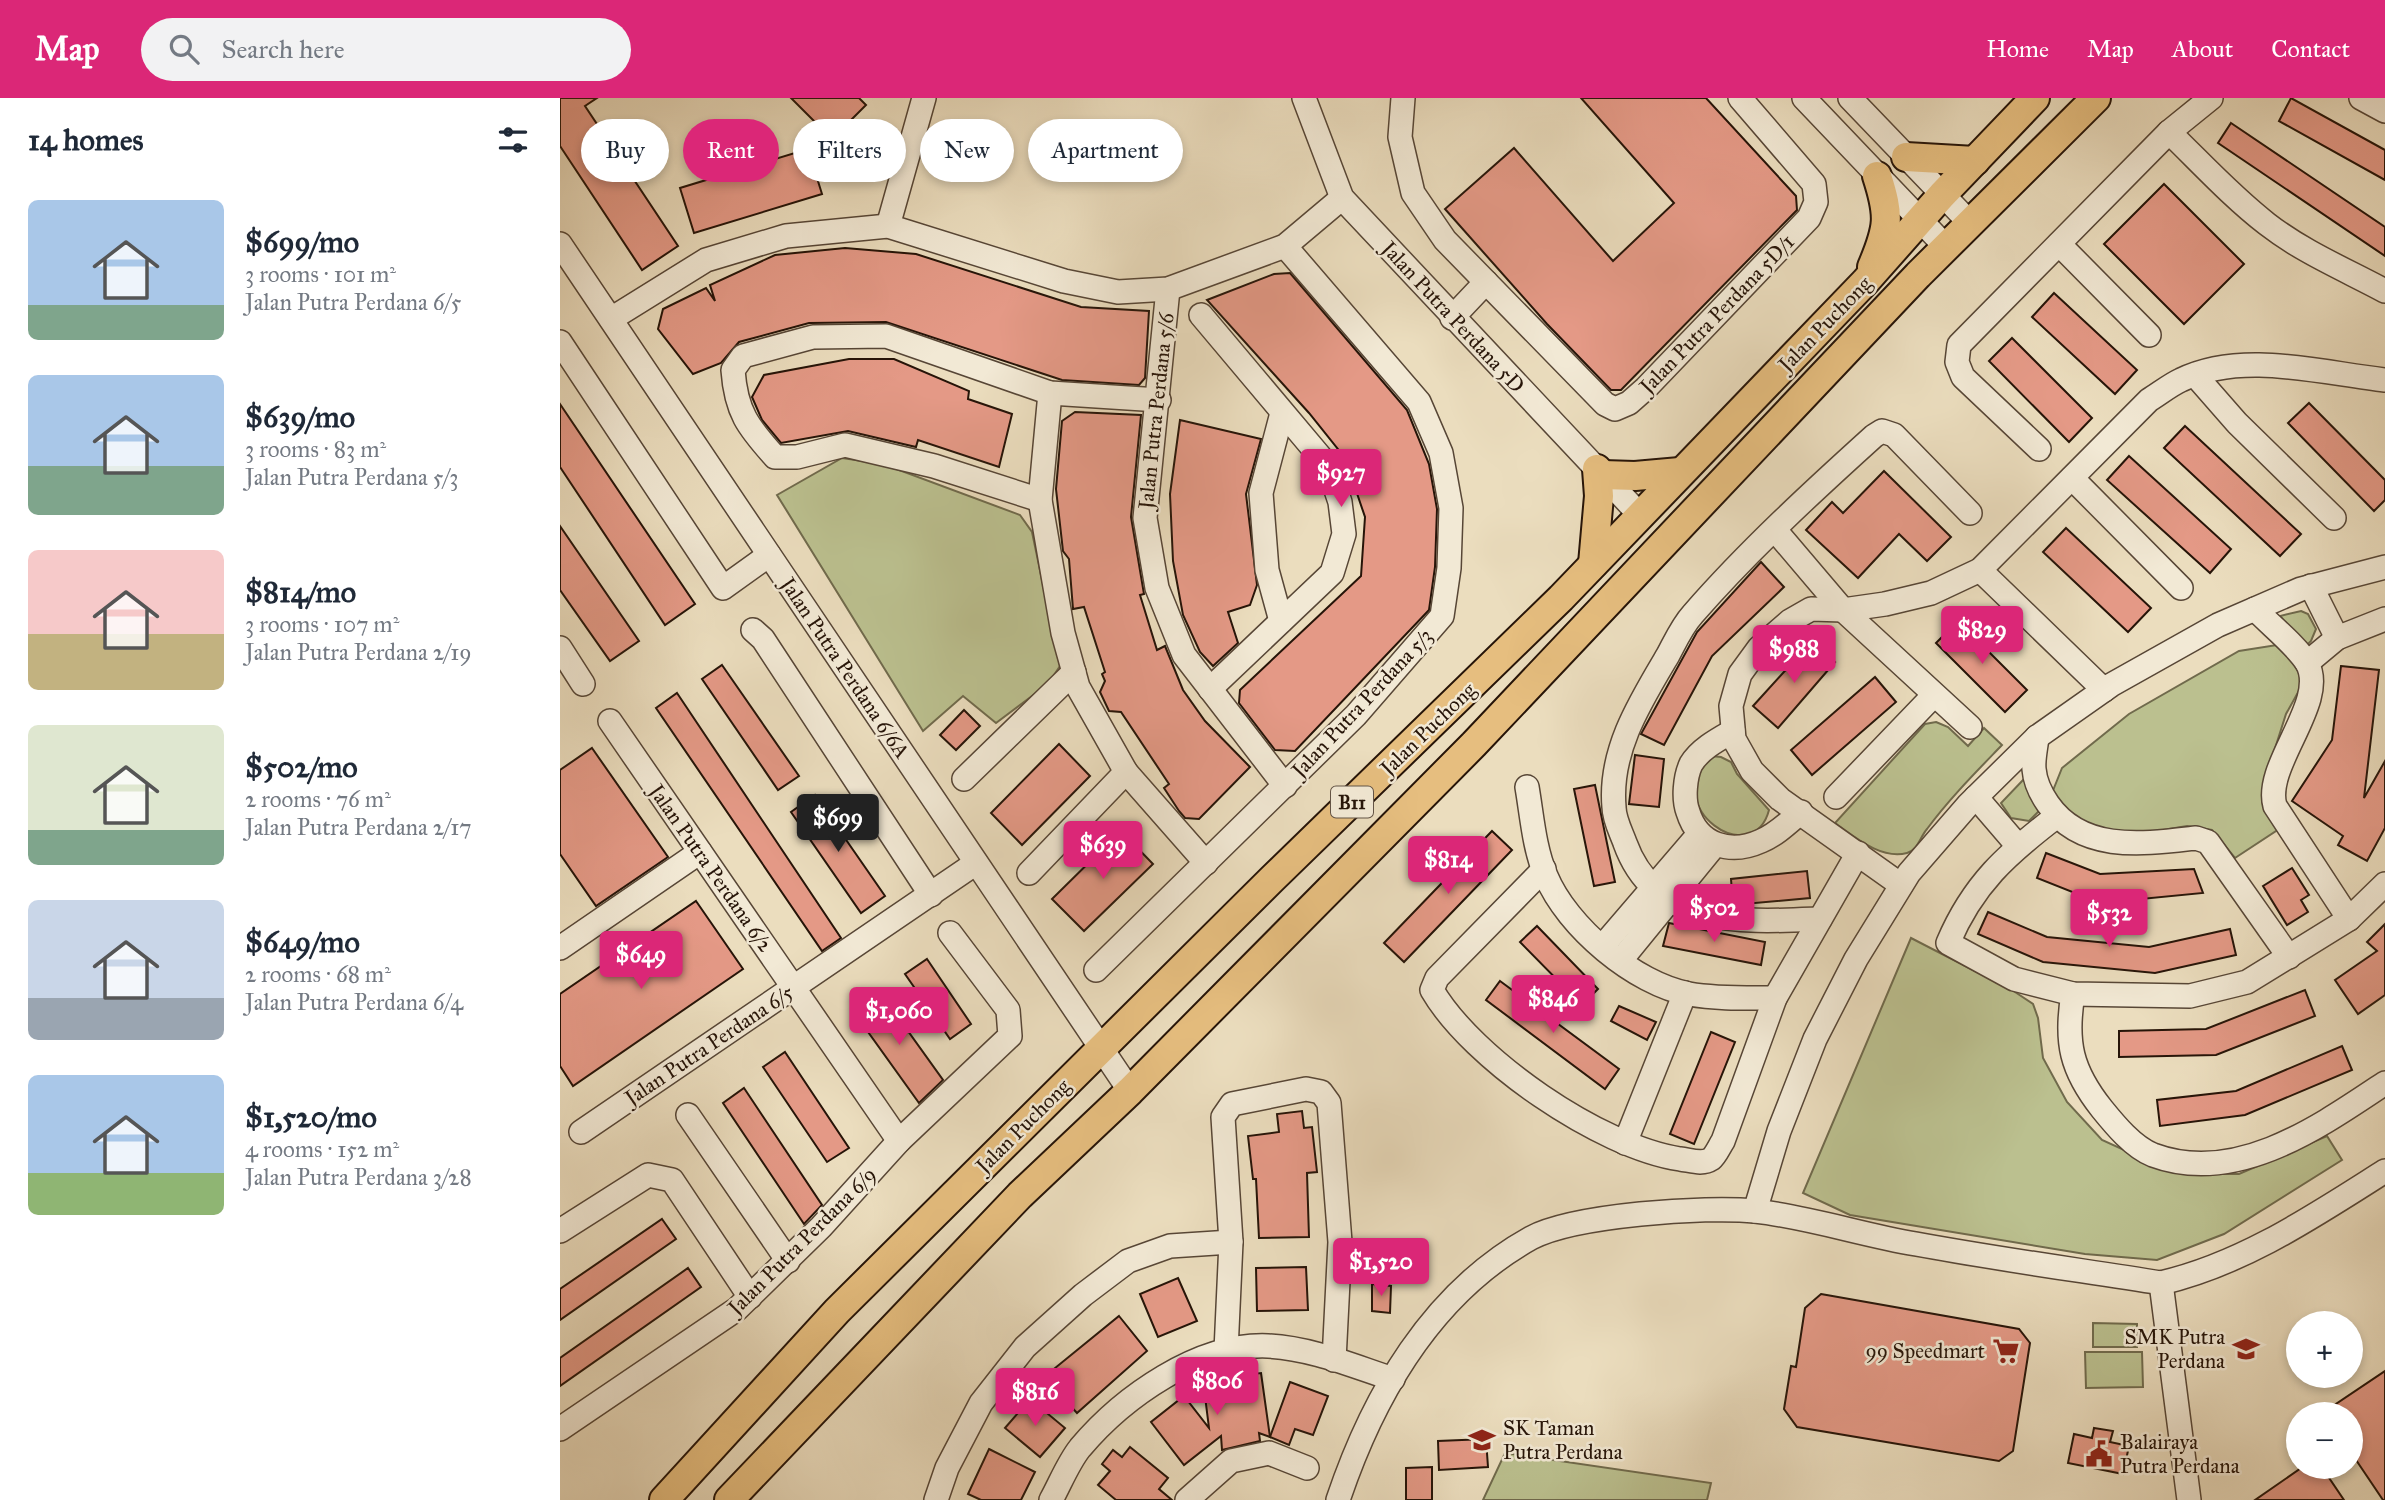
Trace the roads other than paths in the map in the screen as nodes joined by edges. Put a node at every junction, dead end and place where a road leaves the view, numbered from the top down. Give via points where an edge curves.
1 (924, 98) edge
2 (1304, 98) edge
3 (1403, 98) edge
4 (1740, 98) edge
5 (1804, 98) edge
6 (1850, 98) edge
7 (2035, 98) edge
8 (2096, 98) edge
9 (2211, 98) edge
10 (2361, 98) edge
11 (2385, 111) edge
12 (2169, 132) junction
13 (1906, 157) junction
14 (1975, 161) junction
15 (1877, 176) junction
16 (1942, 195) junction
17 (1342, 198) junction
18 (1920, 221) junction
19 (1970, 223) junction
20 (888, 226) junction
21 (560, 244) edge
22 (2059, 244) junction
23 (1284, 246) junction
24 (1946, 247) junction
25 (1486, 282) junction
26 (1865, 282) junction
27 (1168, 289) junction
28 (2385, 291) edge
29 (1201, 314) dead end
30 (1452, 318) junction
31 (611, 319) junction
32 (2149, 335) dead end
33 (560, 342) edge
34 (2195, 375) junction
35 (2385, 380) edge
36 (1050, 393) junction
37 (1159, 400) junction
38 (1282, 413) junction
39 (2039, 449) dead end
40 (1739, 464) junction
41 (1600, 472) junction
42 (1680, 472) junction
43 (2072, 478) junction
44 (1040, 500) junction
45 (1970, 513) dead end
46 (1639, 514) junction
47 (2334, 518) dead end
48 (1775, 530) junction
49 (769, 555) junction
50 (1593, 564) junction
51 (2385, 567) edge
52 (1980, 570) junction
53 (2311, 586) junction
54 (2181, 588) dead end
55 (2255, 609) junction
56 (1843, 610) junction
57 (1595, 615) junction
58 (2385, 619) edge
59 (1282, 621) junction
60 (753, 630) dead end
61 (2337, 638) junction
62 (560, 648) edge
63 (2307, 663) junction
64 (1074, 672) junction
65 (583, 684) dead end
66 (1210, 689) junction
67 (2104, 690) junction
68 (1934, 695) junction
69 (610, 721) dead end
70 (1970, 727) dead end
71 (1733, 730) junction
72 (2037, 737) junction
73 (1126, 772) junction
74 (964, 779) dead end
75 (1285, 786) junction
76 (1527, 787) dead end
77 (1836, 797) dead end
78 (1976, 797) junction
79 (1801, 812) junction
80 (2057, 816) junction
81 (1706, 840) junction
82 (2018, 846) junction
83 (700, 852) junction
84 (1858, 853) junction
85 (976, 863) junction
86 (1206, 863) junction
87 (1544, 869) junction
88 (1029, 873) dead end
89 (2385, 884) edge
90 (1901, 885) junction
91 (1662, 893) junction
92 (931, 895) junction
93 (1820, 919) junction
94 (2349, 919) junction
95 (950, 933) dead end
96 (562, 942) edge
97 (1602, 947) junction
98 (2289, 957) junction
99 (1621, 960) junction
100 (1096, 970) dead end
101 (793, 988) junction
102 (1685, 993) junction
103 (2073, 994) junction
104 (1775, 998) junction
105 (1101, 1048) junction
106 (2385, 1083) edge
107 (1130, 1091) junction
108 (688, 1115) dead end
109 (581, 1132) dead end
110 (899, 1141) junction
111 (1625, 1143) junction
112 (2385, 1171) edge
113 (1755, 1212) junction
114 (560, 1231) edge
115 (1231, 1242) junction
116 (788, 1261) junction
117 (2161, 1283) junction
118 (750, 1297) junction
119 (1226, 1351) junction
120 (1334, 1360) junction
121 (1393, 1380) junction
122 (560, 1429) edge
123 (1307, 1468) dead end
124 (664, 1500) edge
125 (729, 1500) edge
126 (936, 1500) edge
127 (1051, 1500) edge
128 (1187, 1500) edge
129 (1339, 1500) edge
130 (2189, 1500) edge

1 - 20 street
2 - 17 street, Jalan Putra Perdana 5D
3 - 25 street, Jalan Putra Perdana 5D/1 via 1400,137 1413,192 1445,240
4 - 25 street, Jalan Putra Perdana 5D/1 via 1814,184 1816,202 1809,218 1764,268 1629,403 1615,409 1605,404
5 - 15 street
6 - 13 street
7 - 14 main road, Jalan Puchong / B11
8 - 19 main road, Jalan Puchong / B11
9 - 12 street
10 - 11 street
12 - 22 street
12 - 28 street via 2268,225
13 - 14 main road
13 - 16 street
14 - 16 main road, Jalan Puchong / B11
15 - 18 street
15 - 26 main road via 1888,211 1882,243
16 - 18 main road, Jalan Puchong / B11
16 - 19 street
17 - 23 street
17 - 30 street, Jalan Putra Perdana 5D
18 - 24 street
18 - 26 main road, Jalan Puchong / B11
19 - 24 main road, Jalan Puchong / B11
20 - 27 street via 1064,281 1118,292
20 - 31 street via 786,236 706,260
21 - 31 street, Jalan Putra Perdana 6/6A
22 - 32 street
22 - 39 street via 1959,345 1957,362 1963,377
23 - 27 street
23 - 75 street, Jalan Putra Perdana 5/3 via 1419,402 1441,453 1451,508 1442,616 1356,715
24 - 40 main road, Jalan Puchong / B11
25 - 30 street
26 - 42 main road, Jalan Puchong / B11
27 - 37 street, Jalan Putra Perdana 5/6
29 - 38 street
30 - 41 street, Jalan Putra Perdana 5D
31 - 49 street, Jalan Putra Perdana 6/6A
33 - 49 street via 723,587
34 - 35 street via 2220,368 2268,366
34 - 43 street via 2149,400
34 - 47 street via 2237,424
36 - 37 street
36 - 44 street
36 - 44 street via 886,336 813,337 743,356 733,370 735,396 747,426 775,457 797,457 845,445 934,466
37 - 66 street, Jalan Putra Perdana 5/6 via 1145,519 1157,588 1184,655
38 - 59 street via 1261,493 1267,570
38 - 59 street via 1328,466 1344,534 1332,573
40 - 46 main road via 1721,471 1671,517 1662,520
40 - 57 main road, Jalan Puchong / B11
41 - 42 main road via 1635,476
41 - 46 street, Jalan Putra Perdana 5D
41 - 50 main road
42 - 46 main road, Jalan Puchong / B11
43 - 52 street
43 - 54 street
44 - 64 street
45 - 48 street via 1894,435 1882,431
46 - 50 main road, Jalan Puchong / B11
46 - 57 main road via 1643,538 1639,554 1601,599
48 - 56 street
48 - 91 street via 1691,616 1624,735 1615,768 1614,809 1628,852
49 - 85 street, Jalan Putra Perdana 6/6A
50 - 105 main road, Jalan Puchong / B11
51 - 53 street
52 - 56 street via 1931,593
52 - 67 street
53 - 55 street
53 - 61 street
55 - 63 street
55 - 67 street
56 - 68 street
56 - 71 street via 1811,609 1759,648 1740,674 1731,706
57 - 107 main road, Jalan Puchong / B11 via 1474,744
58 - 61 street
59 - 66 street
60 - 92 street via 764,639
61 - 63 street
62 - 65 street
63 - 94 street via 2312,682 2272,795
64 - 73 street
64 - 74 street
66 - 75 street, Jalan Putra Perdana 5/6
67 - 72 street
68 - 70 street
68 - 77 street
69 - 83 street, Jalan Putra Perdana 6/2
71 - 79 street via 1752,771 1780,799
71 - 81 street via 1708,746 1692,764 1686,785 1686,807 1693,828
72 - 78 street
72 - 80 street via 2034,770 2041,794
73 - 86 street
73 - 88 street
75 - 86 street, Jalan Putra Perdana 5/3
76 - 87 street
78 - 82 street
78 - 90 street
79 - 81 street via 1760,842
79 - 84 street
80 - 82 street
80 - 98 street via 2082,835 2115,843 2196,838 2208,842
81 - 91 street
82 - 103 street via 1986,877 1961,912 1948,943 2014,979
83 - 96 street
83 - 101 street, Jalan Putra Perdana 6/2
84 - 90 street
84 - 93 street
85 - 92 street, Jalan Putra Perdana 6/5
85 - 105 street, Jalan Putra Perdana 6/6A
86 - 100 street, Jalan Putra Perdana 5/3
87 - 97 street via 1564,911
87 - 111 street via 1437,978 1432,990 1441,1006 1501,1067 1544,1098
89 - 94 street
90 - 113 street via 1815,1039 1779,1131
91 - 93 street via 1698,914 1741,922
91 - 97 street
91 - 99 street
92 - 101 street, Jalan Putra Perdana 6/5
93 - 104 street
94 - 98 street
95 - 110 street, Jalan Putra Perdana 6/9 via 1008,1010 1010,1036
97 - 99 street
98 - 103 street via 2248,982 2190,996
99 - 102 street via 1669,989
101 - 109 street, Jalan Putra Perdana 6/5
101 - 110 street, Jalan Putra Perdana 6/2
102 - 104 street
102 - 111 street
103 - 106 street via 2067,1030 2074,1063 2091,1096 2118,1129 2151,1154 2189,1163 2230,1161 2271,1149
104 - 111 street via 1713,1158 1703,1162 1671,1158
105 - 107 street, Jalan Putra Perdana 6/6A
105 - 124 main road, Jalan Puchong / B11 via 837,1311
107 - 125 main road, Jalan Puchong / B11 via 1020,1195
108 - 116 street
110 - 116 street, Jalan Putra Perdana 6/9
112 - 117 street via 2309,1220 2246,1253 2198,1275
113 - 117 street via 1915,1244
113 - 121 street via 1640,1215 1589,1222 1534,1237 1490,1264 1451,1301 1417,1339
114 - 118 street via 648,1175 671,1180
115 - 119 street
115 - 120 street via 1223,1117 1232,1104 1307,1089 1321,1092 1329,1103 1340,1242
115 - 126 street via 1170,1246 1128,1261 1083,1295 1025,1347 981,1404 947,1468
116 - 118 street, Jalan Putra Perdana 6/9
117 - 130 street
118 - 122 street, Jalan Putra Perdana 6/9
119 - 120 street via 1268,1346
119 - 127 street via 1146,1390 1107,1421 1079,1450
120 - 121 street
121 - 129 street via 1356,1448
123 - 128 street via 1269,1453 1231,1461

